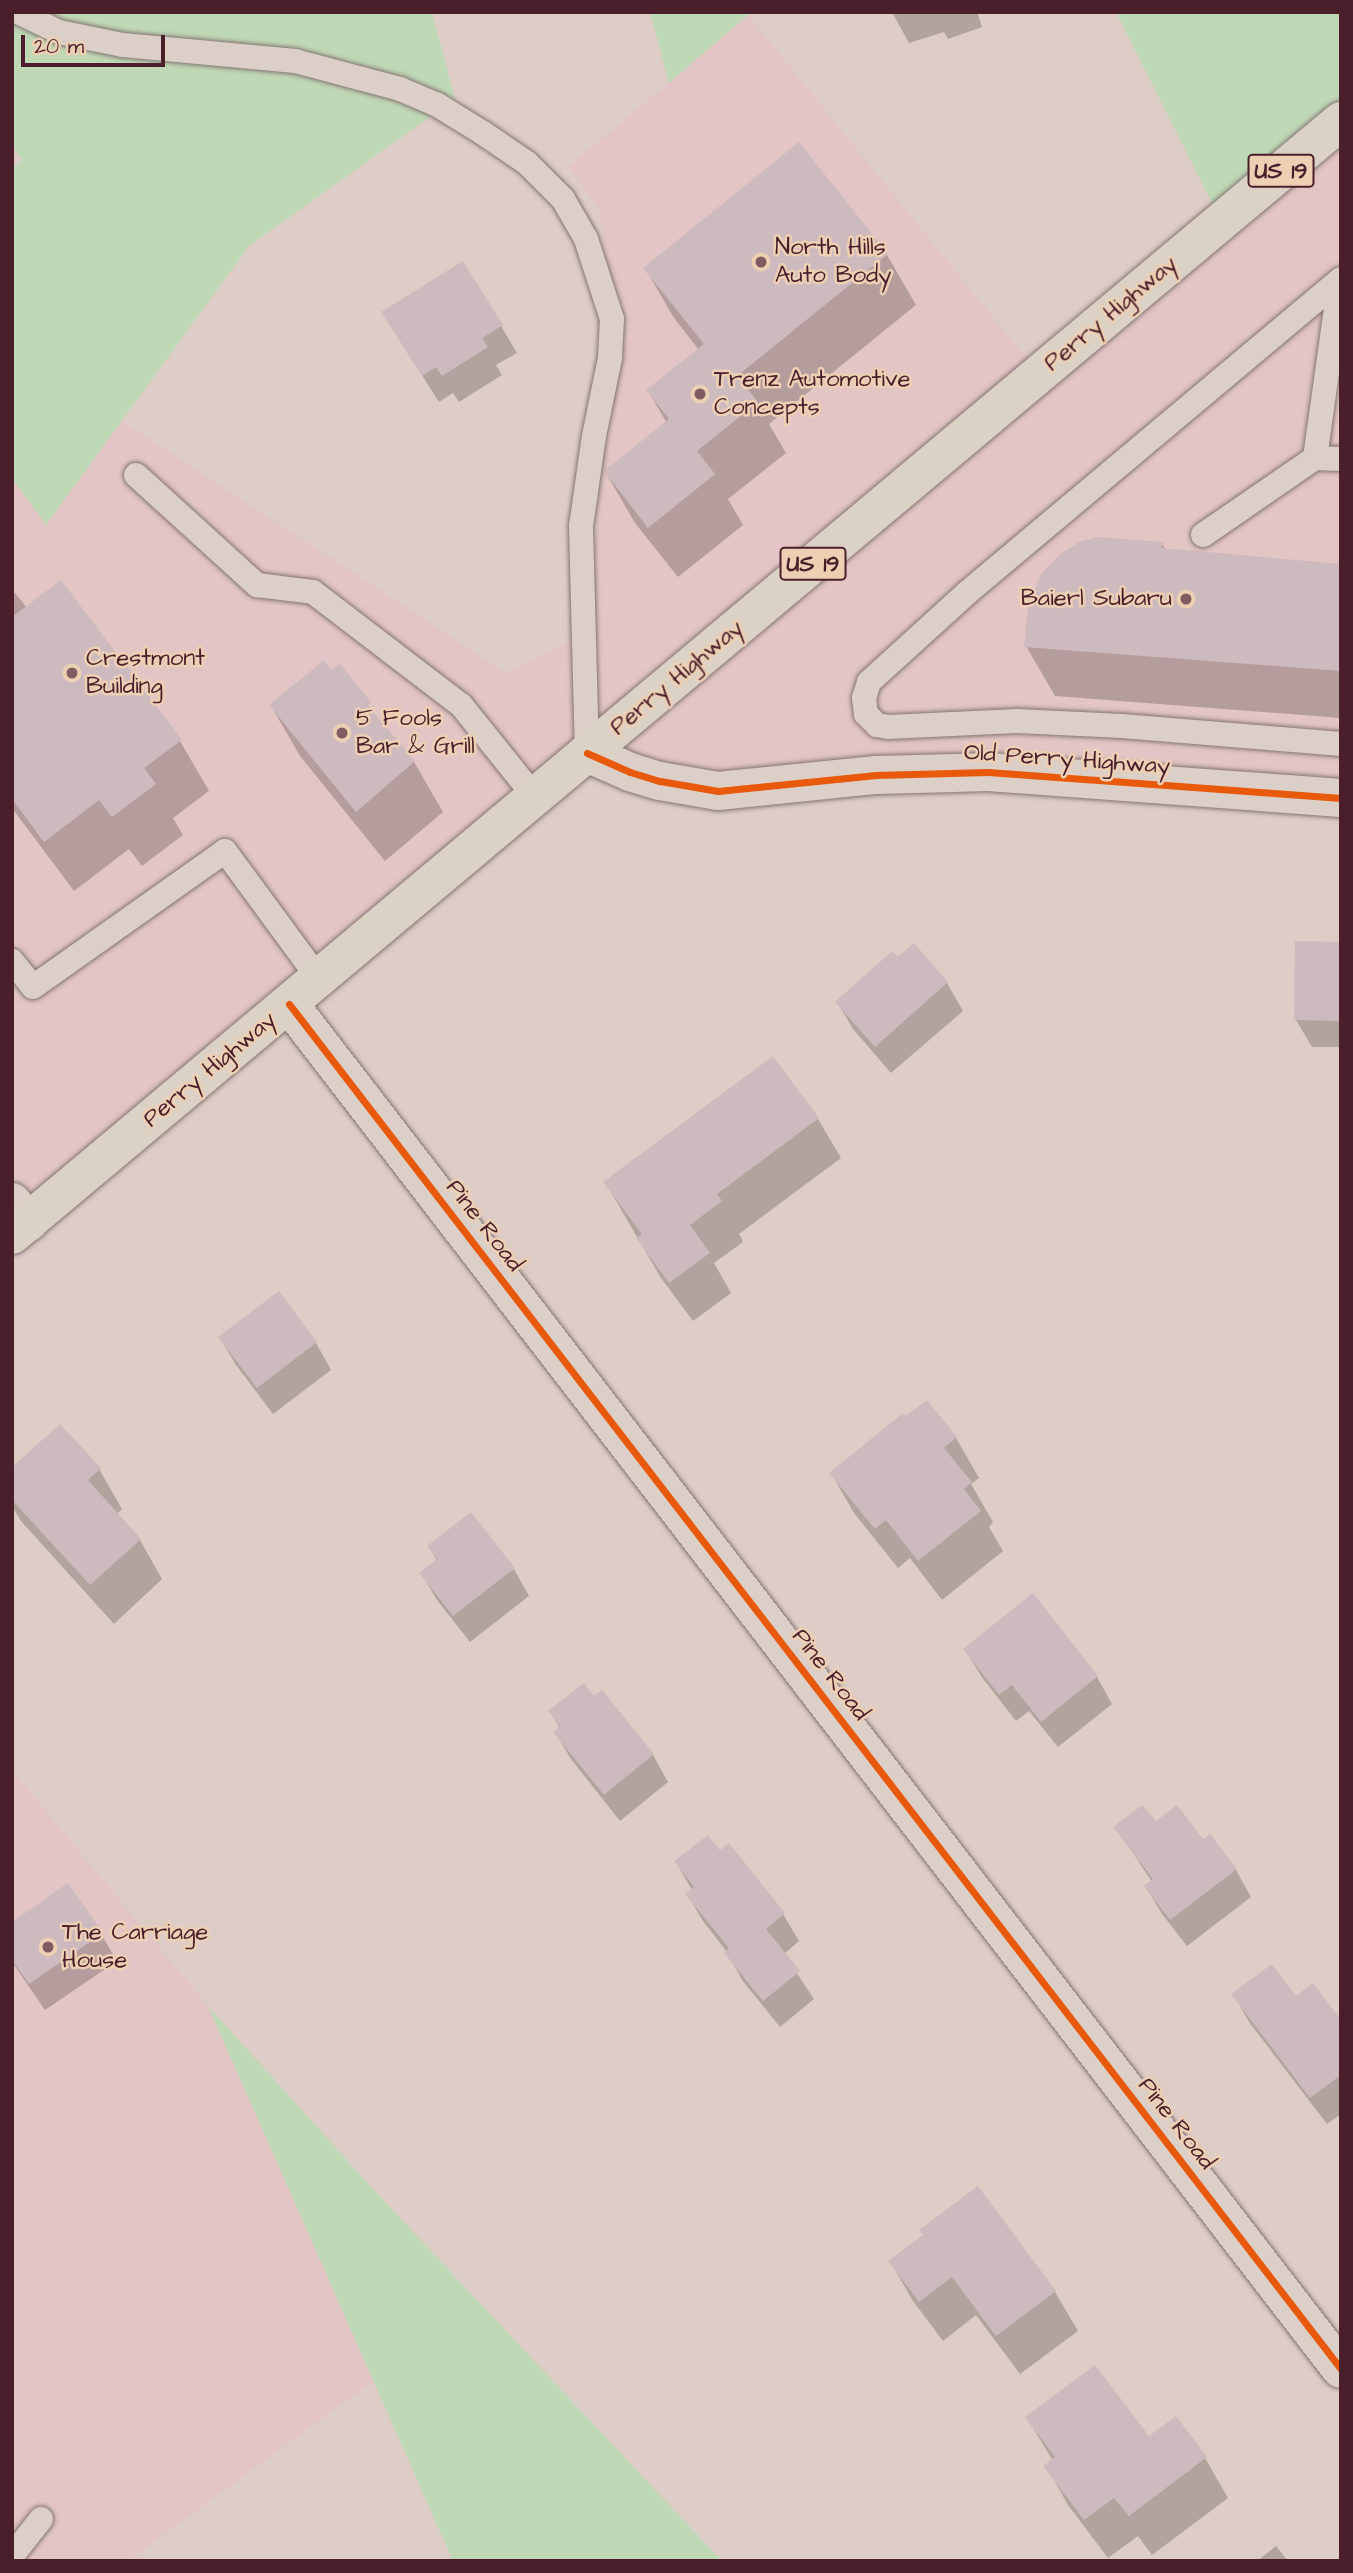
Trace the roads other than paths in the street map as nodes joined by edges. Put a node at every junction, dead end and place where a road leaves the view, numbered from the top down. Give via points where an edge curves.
1 (19, 12) edge
2 (1341, 121) edge
3 (1340, 280) edge
4 (1315, 458) junction
5 (1341, 458) edge
6 (136, 475) dead end
7 (1203, 535) dead end
8 (1341, 744) edge
9 (587, 753) junction
10 (535, 797) junction
11 (1341, 798) edge
12 (12, 961) edge
13 (319, 979) junction
14 (289, 1004) junction
15 (17, 1220) edge
16 (1341, 2369) edge
17 (41, 2519) dead end
18 (12, 2556) edge

1 - 9 lane via 59,33 123,45 295,61 400,89 436,104 483,133 527,163 564,199 586,239 611,319 610,358 581,526
2 - 9 main road, Perry Highway / US 19
3 - 4 lane
3 - 8 lane via 968,592 869,682 866,714 877,725 1017,721
4 - 5 lane
4 - 7 lane
6 - 10 lane via 257,585 313,592 461,705
9 - 10 main road, Perry Highway / US 19
9 - 11 street, Old Perry Highway via 660,781 718,791 876,775 974,771
10 - 13 main road, Perry Highway / US 19
12 - 13 lane via 33,987 225,851
13 - 14 main road, Perry Highway / US 19
14 - 15 main road, Perry Highway / US 19
14 - 16 street, Pine Road
17 - 18 lane

